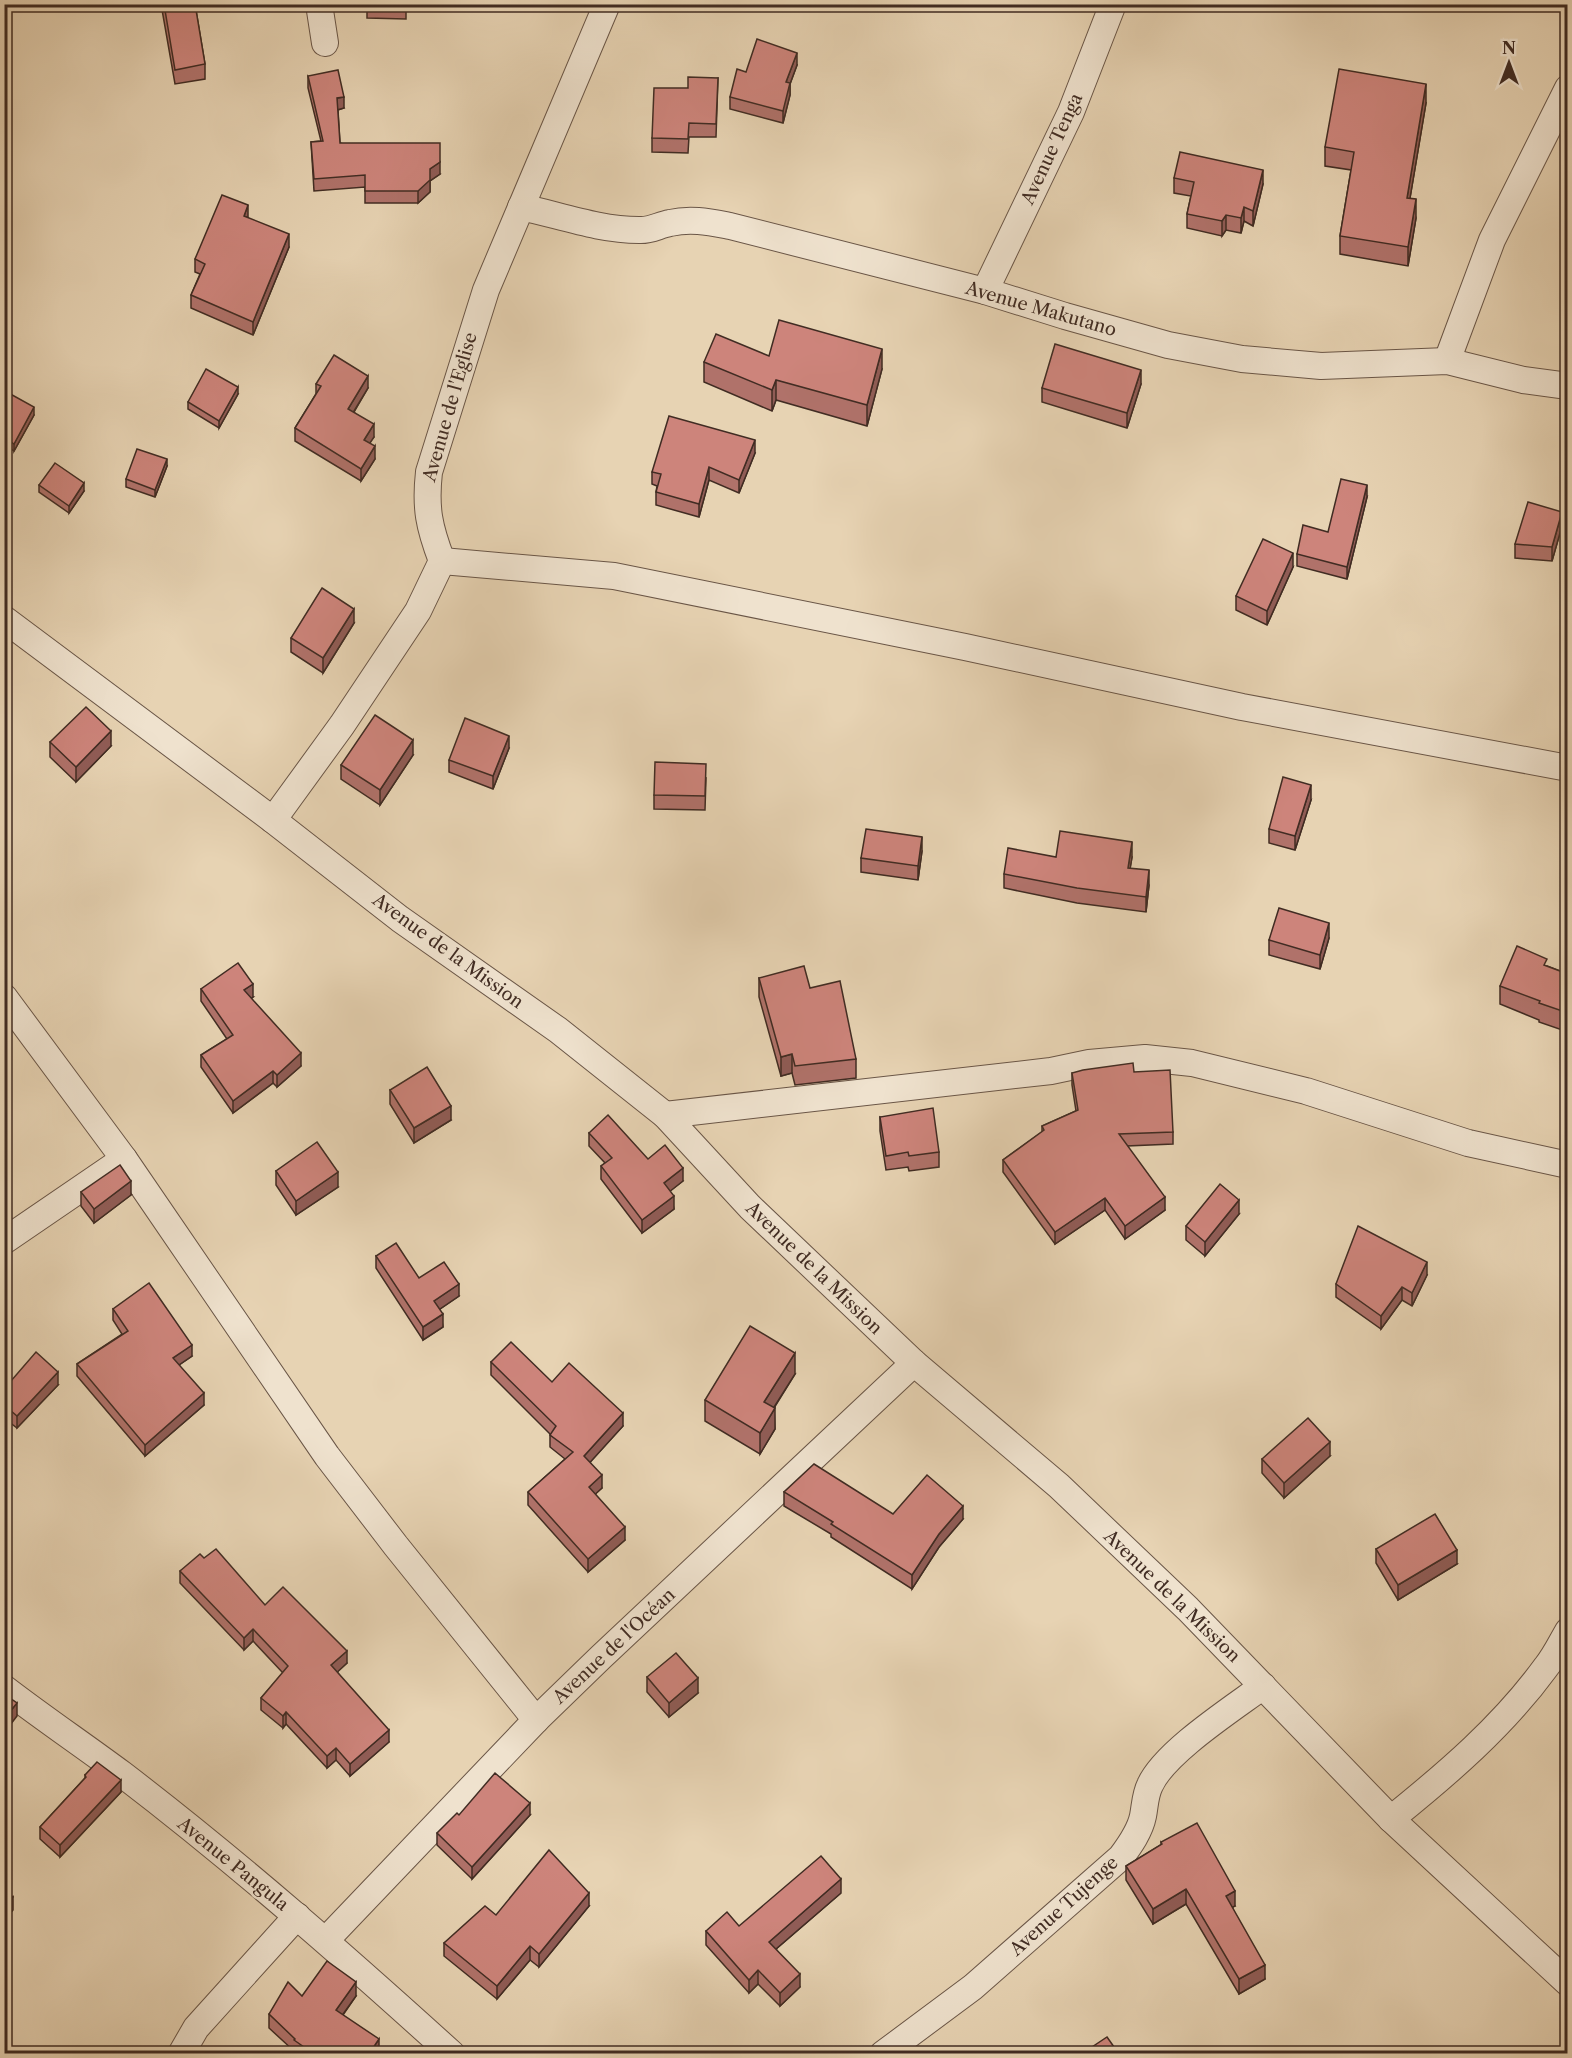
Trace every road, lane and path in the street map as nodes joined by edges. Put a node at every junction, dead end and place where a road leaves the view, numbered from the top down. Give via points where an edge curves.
1 (319, 4) edge
2 (607, 4) edge
3 (1113, 4) edge
4 (325, 43) dead end
5 (1568, 87) edge
6 (521, 207) junction
7 (986, 291) junction
8 (1447, 361) junction
9 (1568, 386) edge
10 (442, 561) junction
11 (4, 619) edge
12 (1568, 768) edge
13 (273, 820) junction
14 (4, 997) edge
15 (665, 1115) junction
16 (124, 1159) junction
17 (1568, 1165) edge
18 (4, 1241) edge
19 (914, 1363) junction
20 (1568, 1631) edge
21 (1263, 1686) junction
22 (4, 1688) edge
23 (536, 1720) junction
24 (1391, 1819) junction
25 (297, 1916) junction
26 (326, 1940) junction
27 (1568, 1983) edge
28 (181, 2054) edge
29 (452, 2054) edge
30 (883, 2054) edge

1 - 4 street
2 - 6 street, Avenue de l'Eglise
3 - 7 street, Avenue Tenga via 1071,112
5 - 8 street via 1492,240
6 - 7 street, Avenue Makutano via 642,231 701,220
6 - 10 street, Avenue de l'Eglise via 486,290 429,472 427,515
7 - 8 street, Avenue Makutano via 1168,345 1242,359 1321,366
8 - 9 street, Avenue Makutano via 1523,380
10 - 12 street via 614,576 1242,706
10 - 13 street via 418,611
11 - 13 street, Avenue de la Mission
13 - 15 street, Avenue de la Mission via 400,919 558,1030
14 - 16 street
15 - 17 street via 1145,1058 1192,1063 1306,1091 1468,1143
15 - 19 street, Avenue de la Mission via 750,1207
16 - 18 street
16 - 23 street via 327,1456
19 - 21 street, Avenue de la Mission via 1059,1486
19 - 23 street, Avenue de l'Océan
20 - 24 street via 1548,1665 1513,1709 1452,1770
21 - 24 street, Avenue de la Mission
21 - 30 street, Avenue Tujenge via 1160,1768 1149,1786 1143,1818 1121,1857 974,1987
22 - 25 street, Avenue Pangula via 121,1774
23 - 26 street, Avenue de l'Océan
24 - 27 street, Avenue de la Mission
25 - 26 street, Avenue Pangula
25 - 28 street via 196,2028
26 - 29 street, Avenue Pangula

